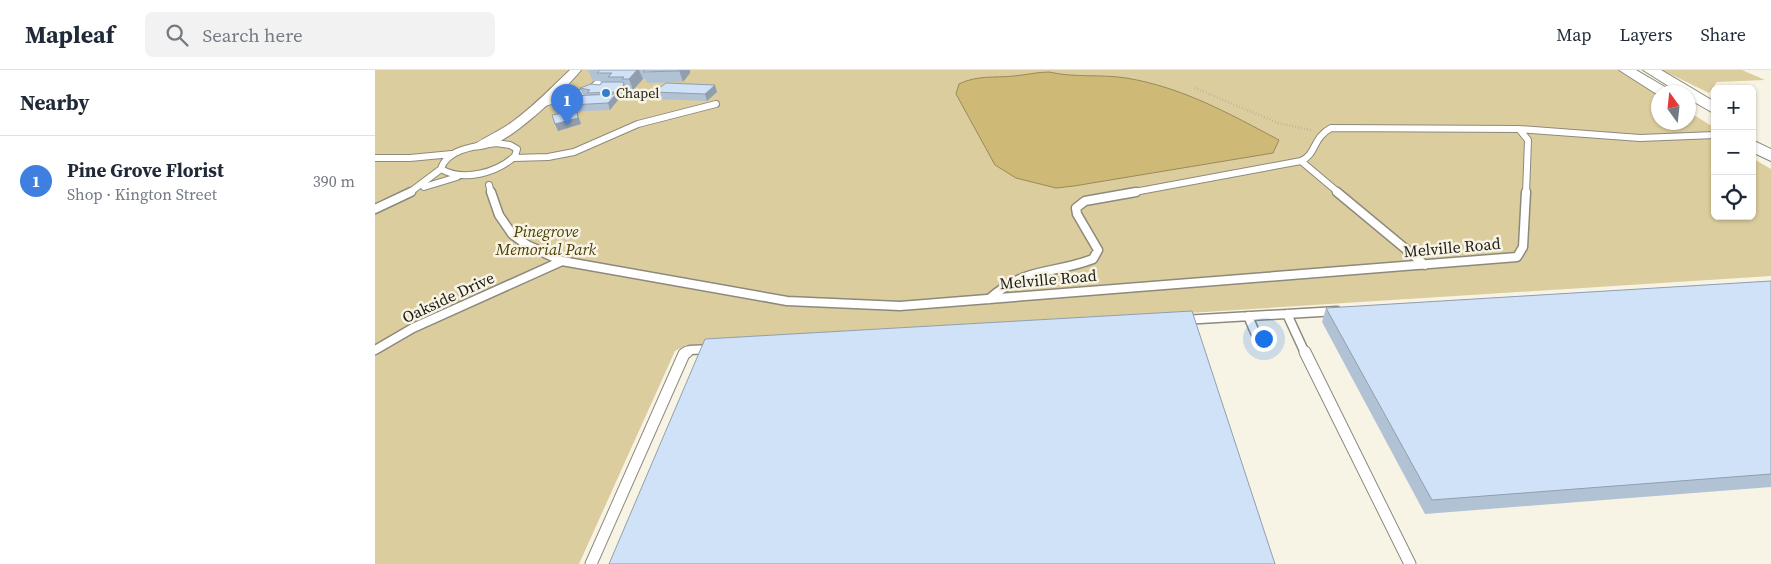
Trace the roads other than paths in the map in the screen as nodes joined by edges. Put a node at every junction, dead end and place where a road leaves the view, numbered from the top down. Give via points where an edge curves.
1 (576, 70) edge
2 (611, 70) edge
3 (1626, 70) edge
4 (1650, 70) edge
5 (1652, 85) edge
6 (1675, 85) edge
7 (1696, 98) edge
8 (540, 104) junction
9 (716, 104) dead end
10 (1711, 107) edge
11 (1696, 111) edge
12 (1711, 120) edge
13 (1519, 129) junction
14 (512, 130) junction
15 (1756, 133) edge
16 (1711, 135) edge
17 (1771, 142) edge
18 (510, 144) junction
19 (1756, 147) edge
20 (473, 148) junction
21 (1771, 156) edge
22 (375, 158) edge
23 (410, 158) junction
24 (514, 158) junction
25 (1301, 161) junction
26 (504, 165) junction
27 (441, 167) junction
28 (466, 175) junction
29 (489, 186) junction
30 (412, 192) junction
31 (375, 209) edge
32 (562, 262) junction
33 (1425, 265) junction
34 (988, 299) junction
35 (1346, 310) edge
36 (1287, 314) junction
37 (1248, 316) junction
38 (1168, 321) edge
39 (1260, 344) dead end
40 (720, 348) edge
41 (375, 350) edge
42 (591, 564) edge
43 (1410, 564) edge

1 - 8 street
2 - 8 lane via 589,91
3 - 5 main road
4 - 6 main road
7 - 10 main road
8 - 14 street
9 - 24 lane via 638,124 574,152
11 - 12 main road
13 - 16 lane via 1640,138
13 - 25 lane via 1336,127 1321,133 1308,158
13 - 33 lane, Melville Road via 1529,140 1522,251 1517,257
14 - 18 street via 507,137
14 - 20 street
15 - 17 main road
18 - 20 lane
18 - 24 lane via 518,151
19 - 21 main road
20 - 23 lane via 441,156
20 - 27 lane via 450,157
22 - 23 lane
23 - 27 lane via 432,161
24 - 26 lane
25 - 33 lane
25 - 34 lane via 1085,201 1076,208 1098,250 1093,259 1079,265 1028,274 1001,287
26 - 28 lane
26 - 29 lane
27 - 28 lane via 448,174
27 - 30 lane
28 - 29 lane
28 - 30 lane
29 - 32 lane, Melville Road via 499,217 511,232 529,246
30 - 31 lane
32 - 34 lane, Melville Road via 787,301 900,306
32 - 41 lane, Oakside Drive via 413,328
33 - 34 lane, Melville Road
35 - 36 lane
36 - 37 lane
36 - 43 lane
37 - 38 lane
37 - 39 lane
40 - 42 lane via 691,350 684,354

